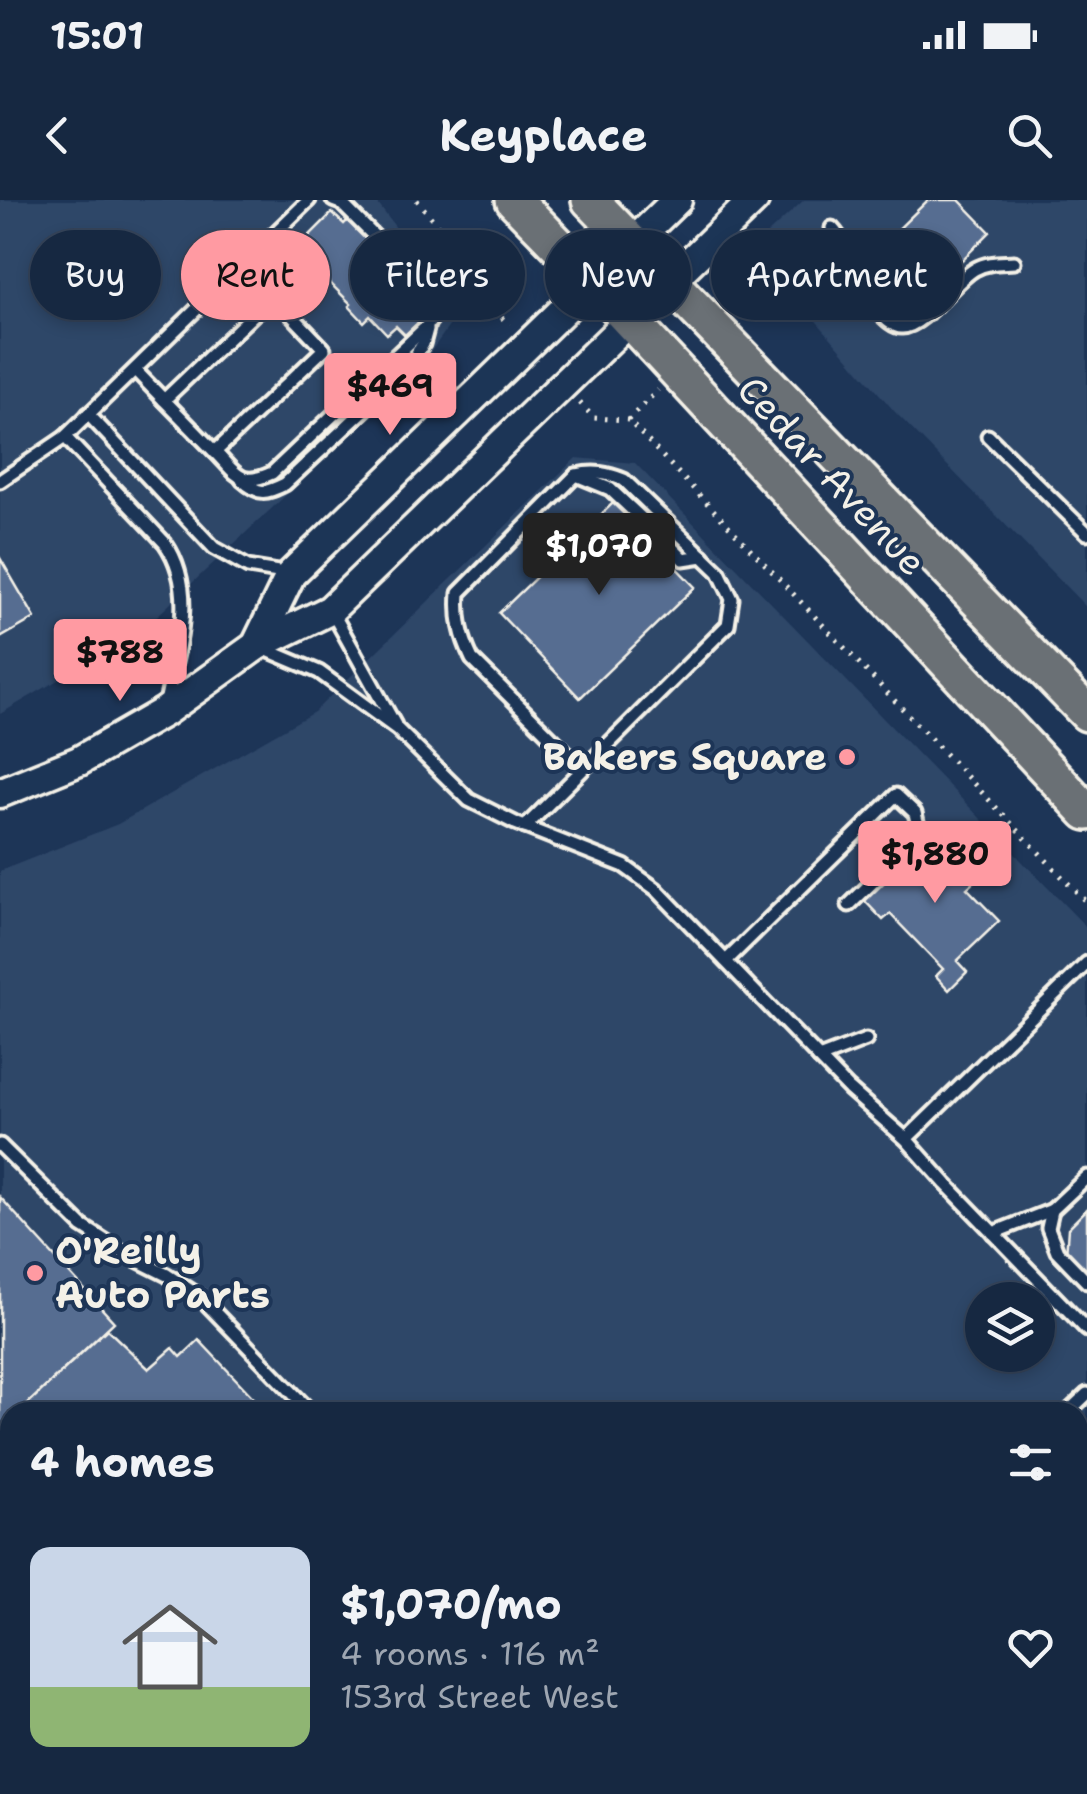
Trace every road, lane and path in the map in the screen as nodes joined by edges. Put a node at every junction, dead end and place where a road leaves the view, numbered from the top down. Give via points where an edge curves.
1 (310, 200) edge
2 (333, 200) edge
3 (417, 200) edge
4 (514, 200) edge
5 (590, 200) edge
6 (677, 200) edge
7 (754, 200) edge
8 (832, 228) dead end
9 (279, 230) edge
10 (619, 230) edge
11 (646, 230) edge
12 (545, 232) edge
13 (691, 261) edge
14 (1014, 262) dead end
15 (691, 307) edge
16 (185, 320) edge
17 (248, 320) edge
18 (296, 320) edge
19 (555, 320) edge
20 (629, 320) joint
21 (528, 346) junction
22 (134, 370) junction
23 (563, 384) junction
24 (164, 400) junction
25 (88, 414) junction
26 (65, 436) junction
27 (988, 436) dead end
28 (215, 452) junction
29 (576, 475) junction
30 (0, 481) edge
31 (641, 518) dead end
32 (1087, 533) edge
33 (664, 540) dead end
34 (703, 556) junction
35 (291, 574) junction
36 (330, 610) junction
37 (256, 646) junction
38 (164, 712) junction
39 (1087, 713) edge
40 (397, 729) junction
41 (583, 768) junction
42 (0, 793) edge
43 (1087, 812) edge
44 (525, 826) junction
45 (1087, 904) edge
46 (849, 905) dead end
47 (726, 962) junction
48 (1087, 962) edge
49 (866, 1040) dead end
50 (819, 1058) junction
51 (906, 1139) junction
52 (0, 1145) edge
53 (1087, 1176) edge
54 (1052, 1210) junction
55 (993, 1233) junction
56 (1087, 1282) edge
57 (1087, 1330) edge
58 (301, 1402) edge

1 - 9 lane
2 - 28 lane via 430,292 434,316 272,473 255,481 239,477
3 - 21 path
4 - 12 main road, Cedar Avenue
5 - 10 main road, Cedar Avenue
6 - 11 street
7 - 13 street
8 - 14 lane via 854,280 878,311 902,327 915,323 970,271
15 - 39 main road, Cedar Avenue
16 - 22 lane
17 - 24 lane
18 - 28 lane via 324,349
19 - 21 street
20 - 23 street
20 - 43 main road, Cedar Avenue
21 - 35 street
22 - 24 lane
22 - 25 lane
23 - 36 street
23 - 45 path via 594,418 628,420
24 - 28 lane
25 - 26 lane
25 - 35 lane via 214,548 248,568
26 - 30 lane
26 - 38 lane via 164,543 180,571 181,630
27 - 32 lane
29 - 31 lane via 610,489
29 - 34 lane via 624,480
29 - 41 lane via 460,593 458,616 472,659
33 - 34 lane via 683,559
34 - 41 lane via 732,599 728,625
35 - 37 street
36 - 37 street
36 - 40 lane
37 - 38 street
37 - 40 lane via 318,672
38 - 42 street via 78,761
40 - 44 lane via 469,800
41 - 44 lane
44 - 47 lane via 624,866 656,889
46 - 47 lane via 913,842 915,813 896,795
47 - 50 lane
48 - 51 lane
49 - 50 lane
50 - 51 lane
51 - 55 lane
52 - 58 lane via 82,1226 200,1296
53 - 54 lane
54 - 55 lane
54 - 56 lane via 1048,1228 1057,1251
55 - 57 lane

